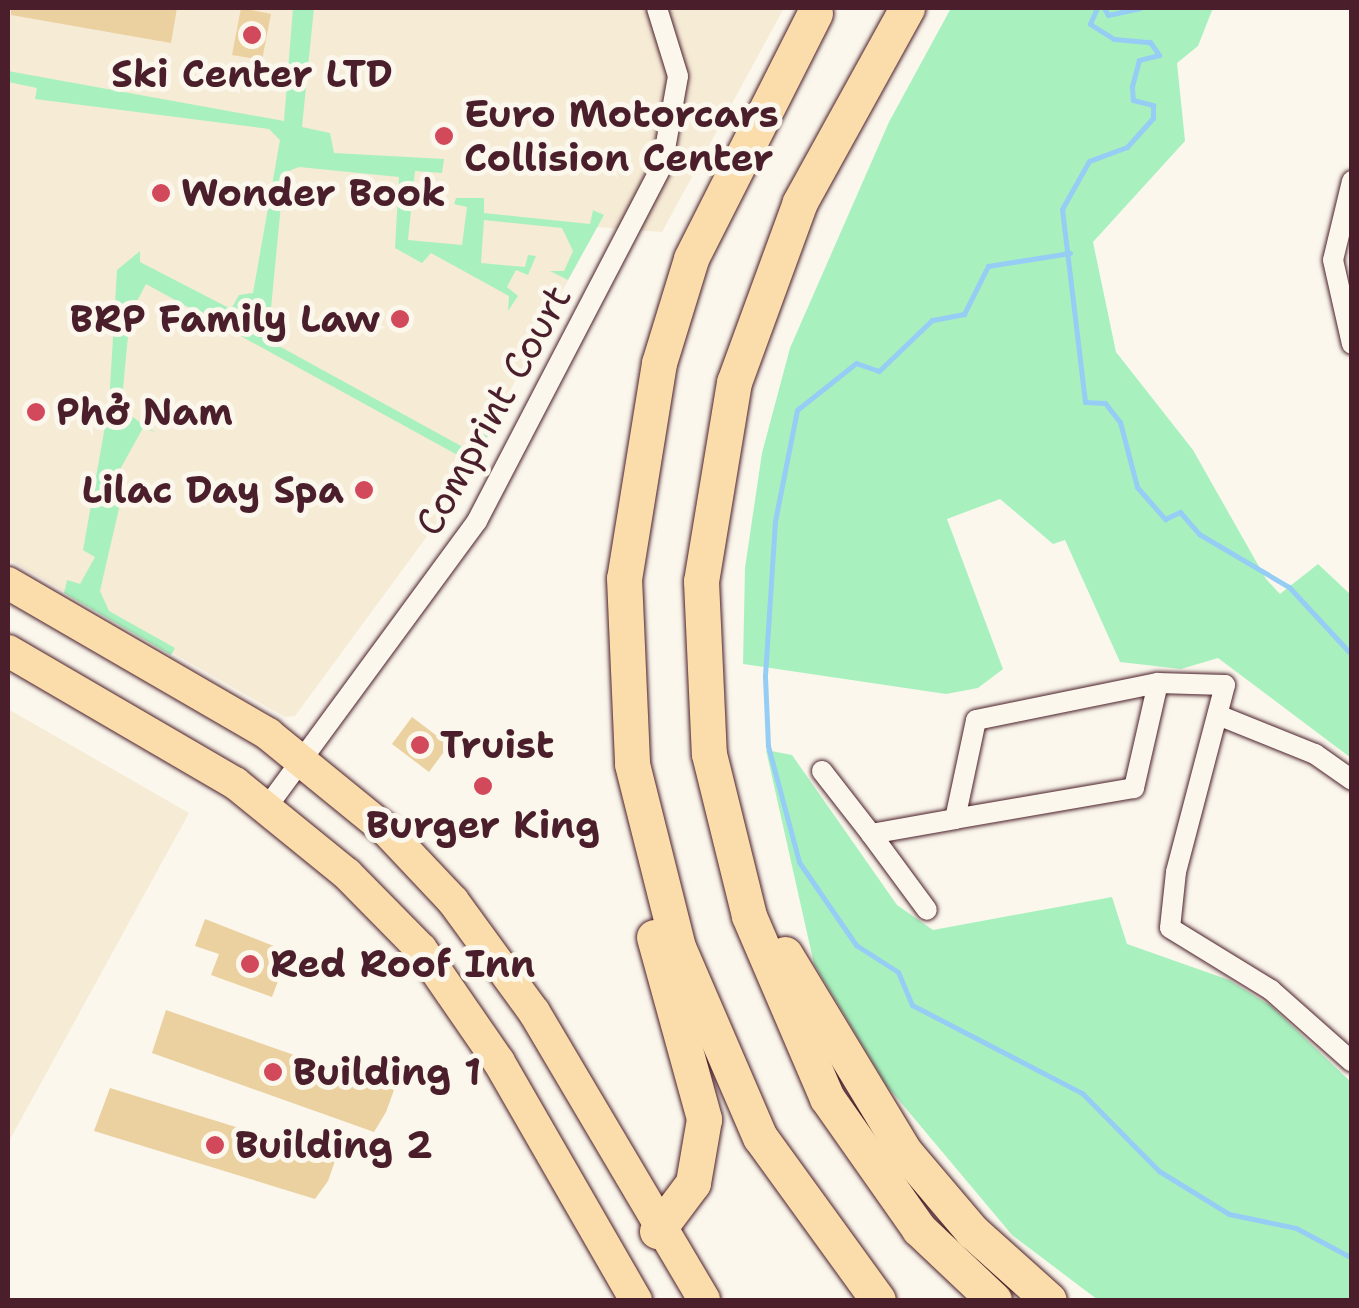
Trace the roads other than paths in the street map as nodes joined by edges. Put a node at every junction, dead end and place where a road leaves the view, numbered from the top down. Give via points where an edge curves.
1 (657, 8) edge
2 (907, 8) edge
3 (817, 10) edge
4 (1352, 181) edge
5 (1352, 344) edge
6 (8, 583) edge
7 (8, 651) edge
8 (1158, 682) junction
9 (1218, 715) junction
10 (304, 761) junction
11 (822, 770) dead end
12 (1352, 780) edge
13 (267, 807) junction
14 (956, 819) junction
15 (871, 834) junction
16 (730, 852) junction
17 (927, 910) dead end
18 (1352, 1062) edge
19 (657, 1231) junction
20 (625, 1296) edge
21 (704, 1300) edge
22 (878, 1300) edge
23 (994, 1300) edge
24 (1049, 1300) edge

1 - 10 street, Comprint Court via 678,76 662,166 477,521
2 - 16 highway via 800,202 734,382 702,581 709,754
3 - 19 highway via 725,149 664,274 634,373 608,516 614,763 629,845 704,1119 693,1182
3 - 22 highway via 691,260 659,363 624,578 632,764 678,947 760,1137
4 - 5 street via 1333,260
6 - 10 main road
7 - 13 main road
8 - 9 street via 1225,685
8 - 14 street via 976,720
8 - 14 street via 1134,788
9 - 12 street via 1315,754
9 - 18 street via 1168,916 1179,938 1271,990
10 - 13 street, Comprint Court
10 - 19 main road via 387,830 464,914 534,1012
11 - 15 street
13 - 20 main road via 421,949 499,1062
14 - 15 street
15 - 17 street
16 - 23 highway via 827,1098 919,1229
16 - 24 highway via 826,1030 904,1152 972,1230
19 - 20 main road
19 - 21 main road

